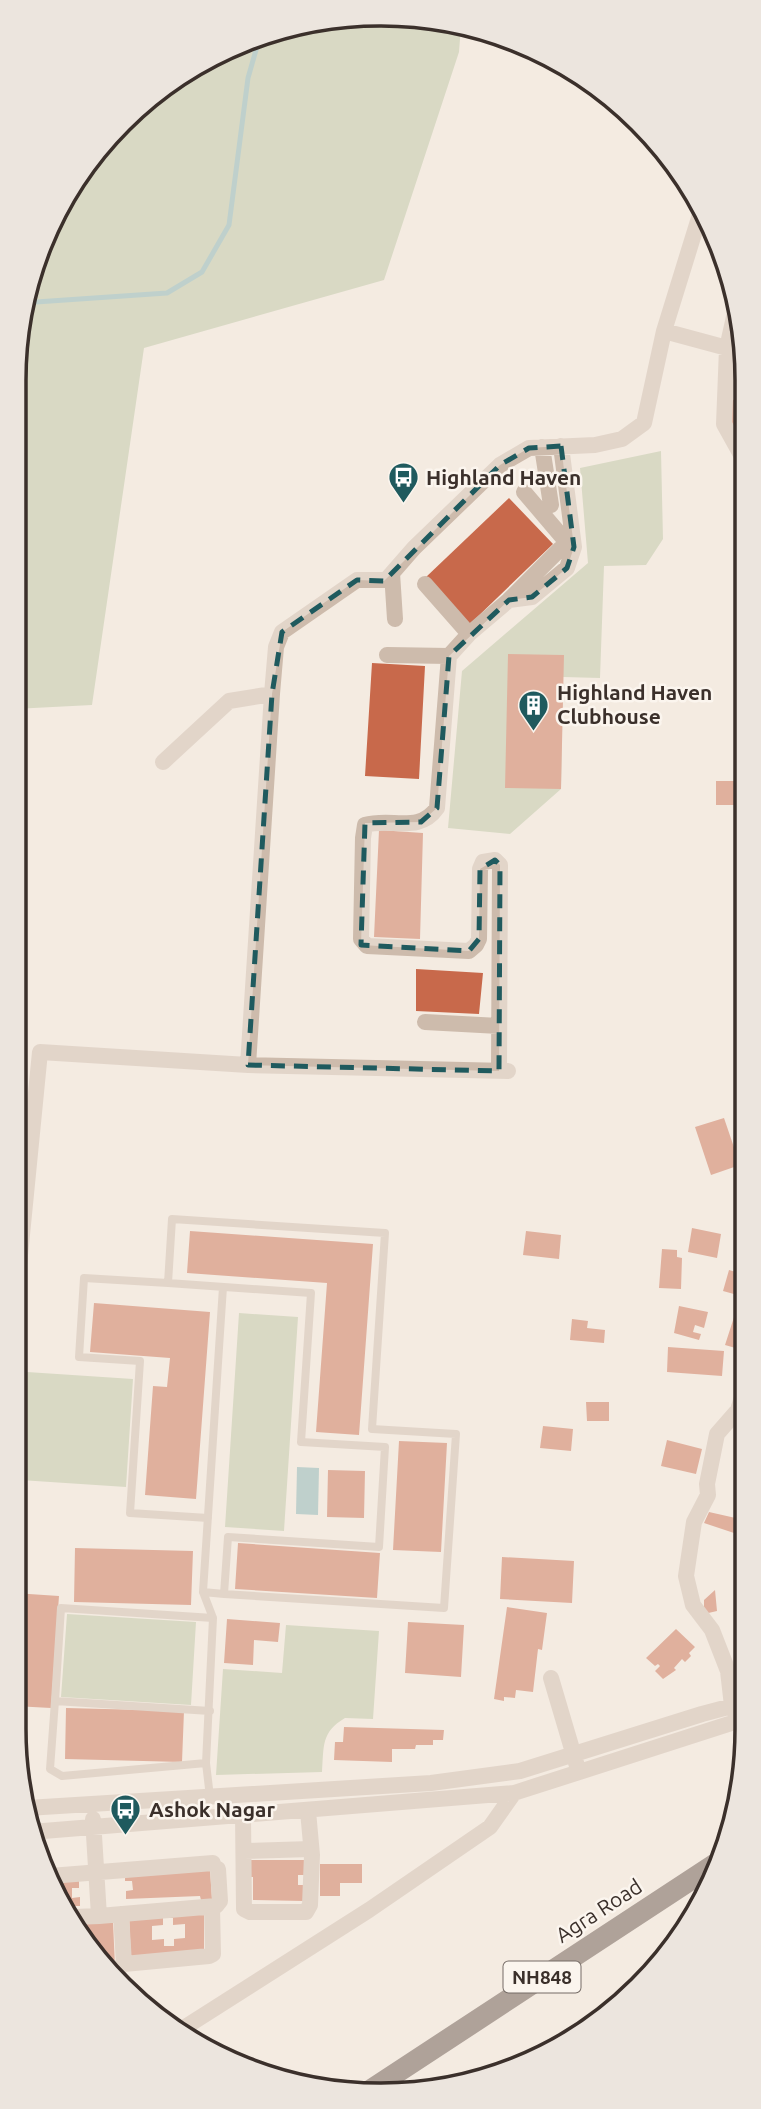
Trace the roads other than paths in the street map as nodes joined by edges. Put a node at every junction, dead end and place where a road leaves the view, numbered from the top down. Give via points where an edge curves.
1 (697, 223) edge
2 (731, 329) edge
3 (664, 331) junction
4 (727, 348) junction
5 (735, 444) edge
6 (561, 446) junction
7 (542, 447) junction
8 (524, 492) dead end
9 (551, 505) dead end
10 (392, 573) junction
11 (425, 584) dead end
12 (509, 600) junction
13 (395, 619) dead end
14 (469, 634) junction
15 (387, 655) dead end
16 (449, 656) junction
17 (272, 694) junction
18 (163, 762) dead end
19 (425, 1023) dead end
20 (499, 1026) junction
21 (248, 1065) junction
22 (26, 1194) edge
23 (168, 1283) junction
24 (223, 1287) junction
25 (735, 1413) edge
26 (208, 1518) junction
27 (203, 1592) junction
28 (224, 1594) junction
29 (213, 1618) junction
30 (551, 1678) dead end
31 (735, 1693) edge
32 (55, 1701) junction
33 (210, 1711) junction
34 (735, 1713) edge
35 (735, 1713) edge
36 (573, 1756) junction
37 (205, 1763) junction
38 (579, 1774) junction
39 (514, 1793) junction
40 (210, 1797) junction
41 (92, 1804) junction
42 (35, 1807) edge
43 (308, 1811) junction
44 (243, 1815) junction
45 (214, 1818) junction
46 (93, 1827) junction
47 (42, 1831) edge
48 (311, 1849) junction
49 (244, 1851) junction
50 (705, 1871) edge
51 (96, 1872) junction
52 (58, 1875) edge
53 (212, 1907) junction
54 (121, 1914) junction
55 (99, 1916) junction
56 (81, 1917) edge
57 (124, 1964) junction
58 (119, 1968) edge
59 (188, 2026) edge
60 (381, 2083) edge

1 - 3 street
2 - 4 street
3 - 4 street
3 - 6 street via 644,423 622,439
4 - 5 street via 724,424
6 - 7 street
6 - 12 street via 574,547 567,568 532,597
7 - 9 street
7 - 10 street via 529,448 500,464
8 - 12 street via 564,539 563,546
10 - 13 street
10 - 17 street via 383,581 357,580 282,632
11 - 14 street
12 - 14 street
14 - 16 street
15 - 16 street
16 - 20 street via 438,808 421,822 365,825 360,939 367,946 468,951 479,939 480,869 483,862 495,860 500,865
17 - 18 street via 229,701
17 - 21 street
19 - 20 street
20 - 21 street via 504,1071
21 - 22 street via 40,1052
23 - 24 lane
23 - 26 lane via 84,1278 79,1357 140,1361 130,1513
23 - 28 lane via 172,1219 385,1233 372,1429 456,1434 444,1608
24 - 26 lane
24 - 28 lane via 311,1293 301,1442 386,1447 379,1547 228,1537
25 - 31 street via 717,1434 708,1495 694,1522 686,1576 693,1605 712,1630
26 - 27 lane
27 - 28 lane
27 - 29 lane
29 - 32 lane via 61,1608
29 - 33 lane
30 - 36 street
32 - 33 lane
32 - 37 lane via 50,1769 62,1776
33 - 37 lane
34 - 36 street
35 - 38 street
36 - 38 street
36 - 40 street via 520,1771 431,1783
37 - 40 lane
38 - 39 street
39 - 43 street
39 - 59 street via 490,1827
40 - 41 street
40 - 45 street
41 - 42 street
41 - 46 street
43 - 44 street
43 - 48 street
44 - 45 street
44 - 49 street
45 - 46 street
46 - 47 street
46 - 51 street
48 - 49 street
48 - 49 street via 306,1912 244,1909
50 - 60 highway, Agra Road / NH848
51 - 52 street
51 - 53 street via 216,1866 220,1901
51 - 55 street
53 - 54 street
53 - 57 street via 214,1954
54 - 55 street
54 - 57 street
55 - 56 street
57 - 58 street

